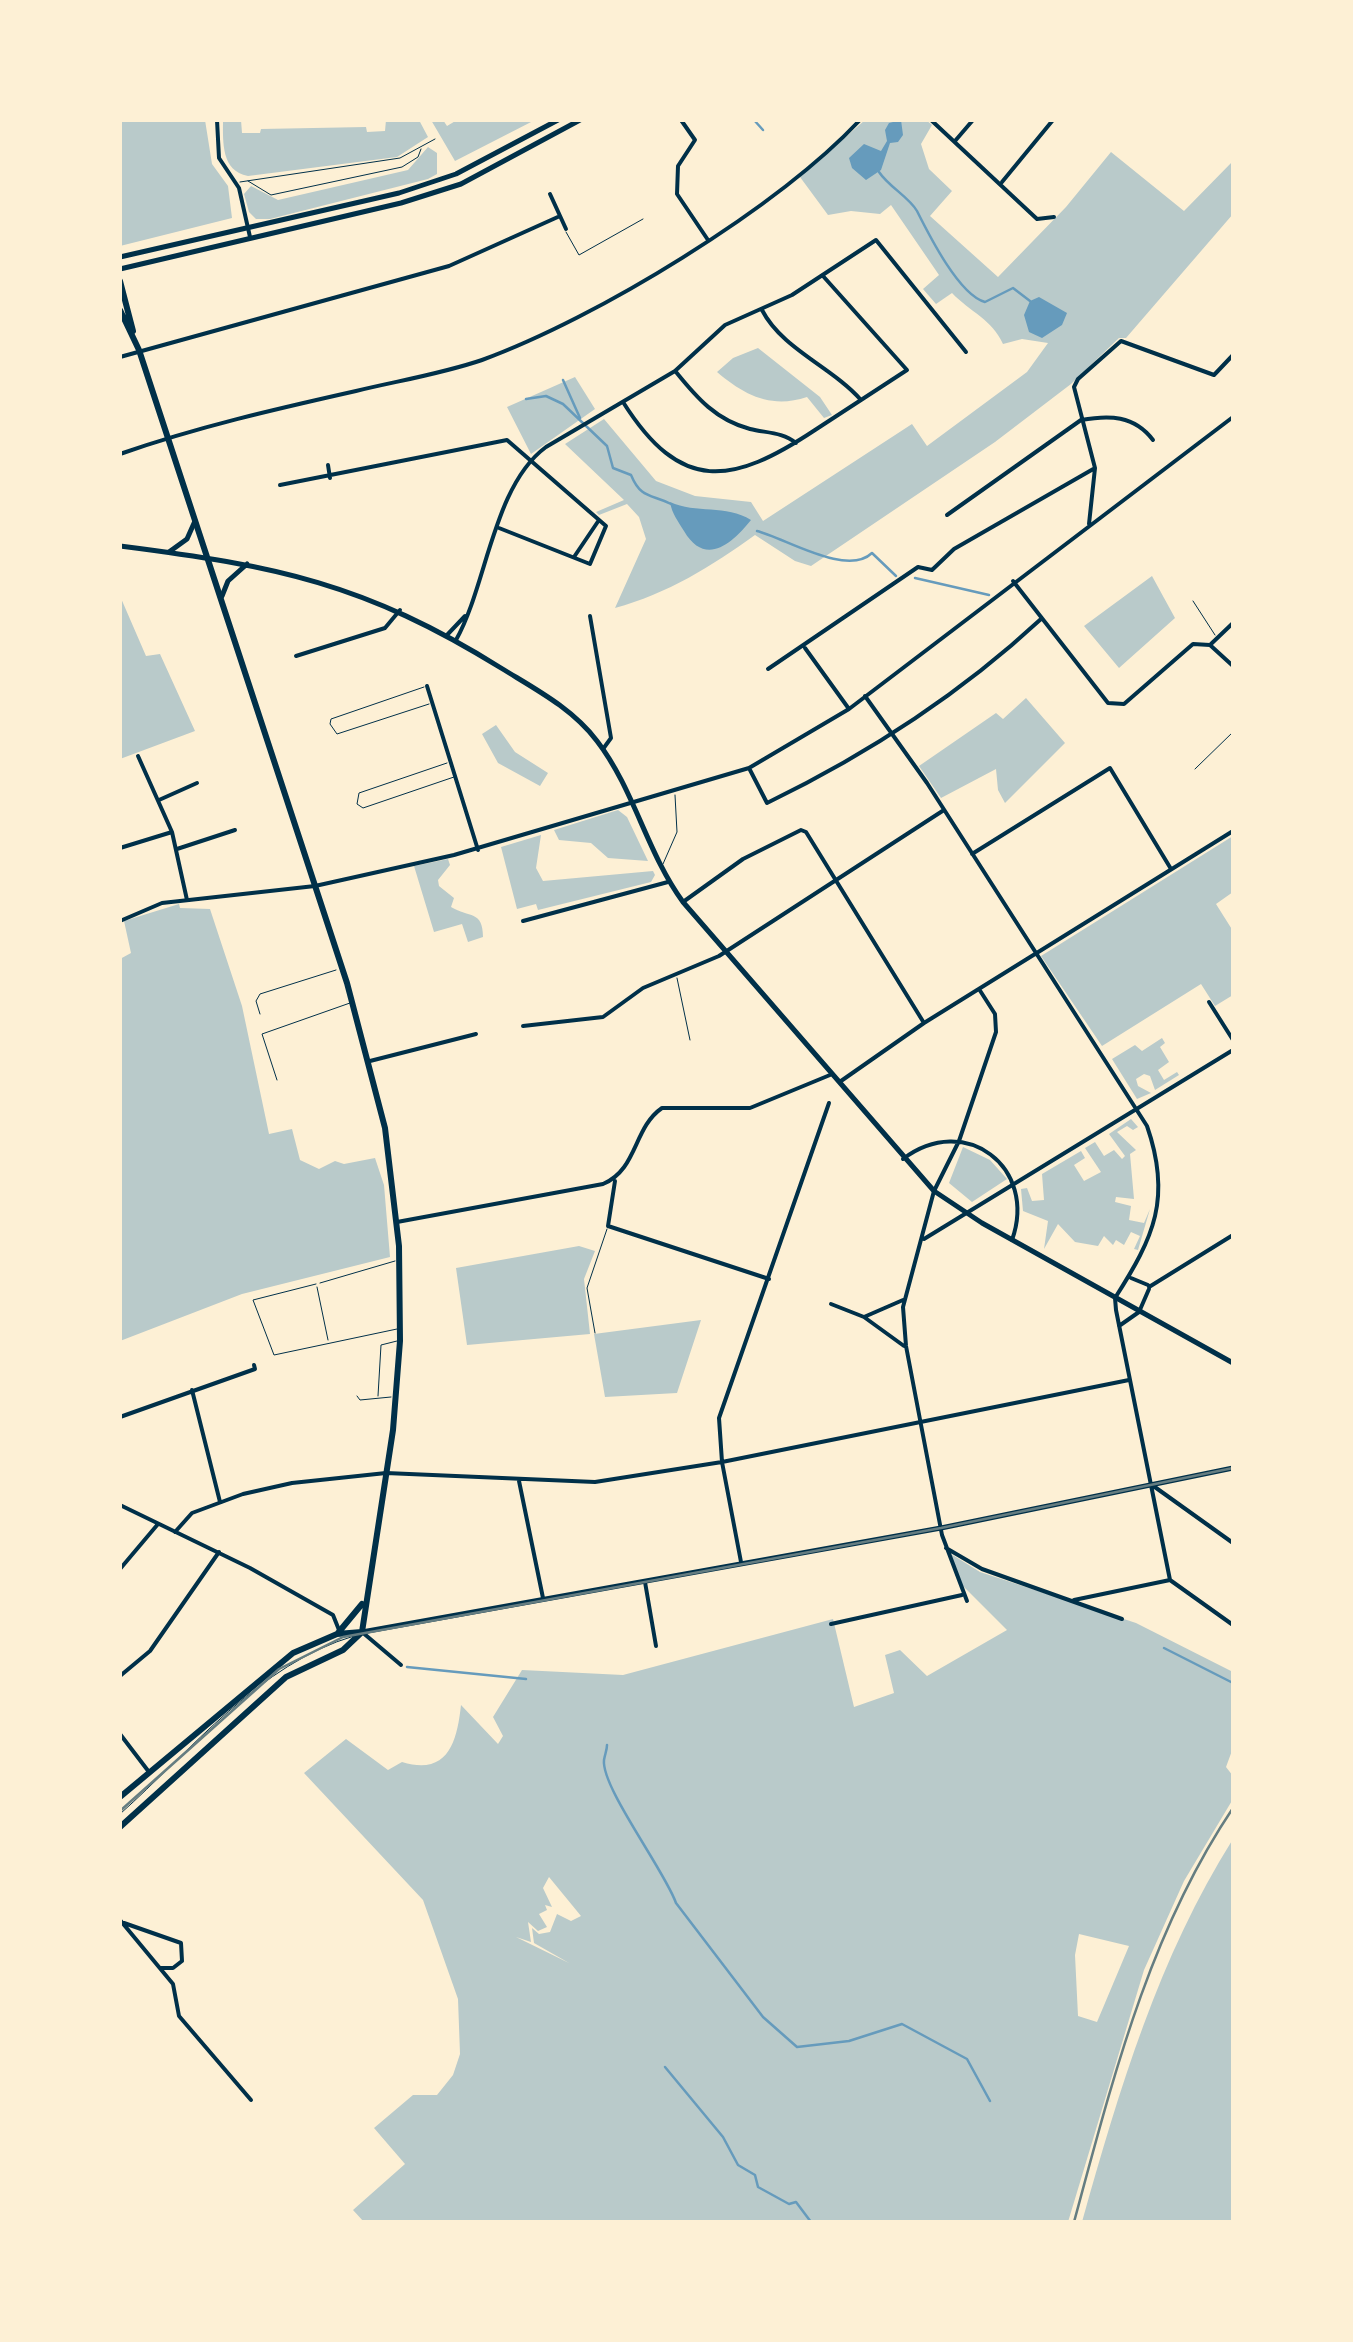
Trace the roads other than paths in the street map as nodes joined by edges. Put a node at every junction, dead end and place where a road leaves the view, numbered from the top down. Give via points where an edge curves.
1 (217, 120) edge
2 (558, 120) edge
3 (580, 120) edge
4 (681, 120) edge
5 (860, 120) edge
6 (932, 120) edge
7 (973, 120) edge
8 (1053, 120) edge
9 (435, 139) dead end
10 (954, 141) junction
11 (422, 146) junction
12 (246, 181) junction
13 (237, 183) junction
14 (1001, 183) junction
15 (550, 194) dead end
16 (560, 216) junction
17 (1054, 217) dead end
18 (643, 219) dead end
19 (247, 228) junction
20 (566, 228) joint
21 (250, 238) junction
22 (708, 240) junction
23 (120, 257) edge
24 (120, 269) edge
25 (824, 276) junction
26 (120, 282) edge
27 (762, 309) junction
28 (120, 310) edge
29 (133, 333) junction
30 (140, 350) junction
31 (966, 352) dead end
32 (1233, 354) edge
33 (120, 358) edge
34 (675, 371) junction
35 (861, 400) junction
36 (623, 402) junction
37 (1233, 417) edge
38 (1081, 420) junction
39 (168, 438) junction
40 (1153, 440) dead end
41 (796, 443) junction
42 (120, 454) edge
43 (530, 462) junction
44 (328, 466) dead end
45 (1095, 468) junction
46 (330, 478) junction
47 (280, 485) dead end
48 (947, 515) dead end
49 (598, 520) junction
50 (195, 521) junction
51 (1089, 524) junction
52 (498, 528) junction
53 (120, 546) edge
54 (169, 552) junction
55 (209, 558) junction
56 (574, 558) junction
57 (247, 564) junction
58 (1013, 581) junction
59 (222, 596) junction
60 (1193, 600) dead end
61 (400, 610) junction
62 (465, 616) junction
63 (590, 616) dead end
64 (1040, 619) junction
65 (1233, 623) edge
66 (448, 635) junction
67 (1216, 638) junction
68 (456, 640) junction
69 (1210, 644) junction
70 (805, 647) junction
71 (296, 656) dead end
72 (1233, 666) edge
73 (768, 670) dead end
74 (427, 686) joint
75 (864, 696) junction
76 (432, 703) junction
77 (849, 709) junction
78 (1233, 732) edge
79 (894, 736) junction
80 (603, 750) junction
81 (138, 756) dead end
82 (450, 762) junction
83 (749, 768) junction
84 (1195, 769) dead end
85 (455, 777) junction
86 (196, 783) dead end
87 (674, 792) junction
88 (158, 800) junction
89 (629, 802) junction
90 (944, 810) junction
91 (235, 830) dead end
92 (1233, 831) edge
93 (172, 832) junction
94 (120, 848) edge
95 (177, 848) junction
96 (478, 850) junction
97 (972, 854) junction
98 (659, 867) junction
99 (1172, 868) junction
100 (835, 880) junction
101 (668, 882) junction
102 (315, 886) junction
103 (187, 900) junction
104 (683, 902) junction
105 (120, 920) edge
106 (523, 921) dead end
107 (724, 953) junction
108 (1036, 954) junction
109 (342, 968) junction
110 (677, 978) junction
111 (979, 989) junction
112 (353, 1002) junction
113 (1209, 1002) dead end
114 (260, 1014) dead end
115 (924, 1024) junction
116 (523, 1026) dead end
117 (476, 1034) dead end
118 (690, 1040) dead end
119 (1233, 1040) edge
120 (1233, 1050) edge
121 (370, 1060) junction
122 (830, 1075) junction
123 (278, 1080) dead end
124 (838, 1083) junction
125 (829, 1103) dead end
126 (1136, 1109) junction
127 (959, 1141) junction
128 (903, 1160) junction
129 (615, 1179) junction
130 (1014, 1184) junction
131 (934, 1191) junction
132 (968, 1215) junction
133 (397, 1222) junction
134 (608, 1226) junction
135 (1233, 1235) edge
136 (924, 1239) junction
137 (1012, 1240) junction
138 (400, 1260) junction
139 (1130, 1278) junction
140 (769, 1279) junction
141 (316, 1284) junction
142 (1148, 1287) junction
143 (1115, 1298) junction
144 (904, 1300) junction
145 (831, 1304) dead end
146 (1139, 1312) junction
147 (864, 1316) junction
148 (1119, 1326) junction
149 (400, 1328) junction
150 (594, 1333) dead end
151 (400, 1341) junction
152 (328, 1343) junction
153 (906, 1346) junction
154 (1233, 1362) edge
155 (254, 1365) dead end
156 (1129, 1380) junction
157 (192, 1390) junction
158 (357, 1396) dead end
159 (378, 1396) junction
160 (396, 1398) junction
161 (120, 1417) edge
162 (920, 1422) junction
163 (722, 1462) junction
164 (1233, 1468) edge
165 (386, 1473) junction
166 (519, 1480) junction
167 (1152, 1485) junction
168 (220, 1502) junction
169 (120, 1505) edge
170 (158, 1524) junction
171 (941, 1528) junction
172 (175, 1532) junction
173 (1233, 1543) edge
174 (946, 1548) junction
175 (219, 1552) junction
176 (741, 1564) junction
177 (120, 1570) edge
178 (1170, 1580) junction
179 (644, 1582) junction
180 (962, 1594) junction
181 (544, 1600) junction
182 (967, 1600) dead end
183 (1074, 1600) junction
184 (364, 1602) junction
185 (1122, 1619) dead end
186 (831, 1624) dead end
187 (1233, 1625) edge
188 (338, 1632) junction
189 (362, 1632) junction
190 (656, 1646) dead end
191 (321, 1647) junction
192 (401, 1665) dead end
193 (120, 1676) edge
194 (120, 1734) edge
195 (150, 1772) junction
196 (120, 1797) edge
197 (120, 1814) edge
198 (120, 1827) edge
199 (121, 1921) edge
200 (160, 1968) junction
201 (252, 2100) dead end

1 - 13 street via 219,158
2 - 19 main road via 456,174
3 - 21 main road via 461,184
4 - 22 street via 696,140 678,166 677,194
5 - 22 street
6 - 10 street
7 - 10 street
8 - 14 street
9 - 11 lane
10 - 14 street
11 - 12 lane via 362,166
11 - 12 lane via 418,158 402,167 271,195
12 - 13 lane
13 - 19 street
14 - 17 street via 1037,218
15 - 16 street
16 - 20 street
16 - 30 street via 449,266
18 - 20 lane via 579,255
19 - 21 street
19 - 23 main road
21 - 24 main road
22 - 39 street via 607,301 484,359
25 - 27 street
25 - 31 street via 876,240
25 - 35 street via 906,370
26 - 29 main road
27 - 34 street via 716,331
27 - 35 street via 780,335
28 - 29 main road
29 - 30 main road
30 - 33 street
30 - 39 main road
32 - 38 street via 1214,375 1121,341 1074,387
34 - 36 street
34 - 41 street via 718,416
35 - 41 street
36 - 41 street via 666,456 691,469 734,472
36 - 43 street
37 - 51 street
38 - 40 street via 1123,418
38 - 45 street
38 - 48 street
39 - 42 street
39 - 50 main road
43 - 46 street via 507,440
43 - 49 street
43 - 52 street
44 - 46 street
45 - 51 street
45 - 70 street via 954,550 932,570 918,567
46 - 47 street
49 - 56 street
49 - 56 street via 606,526 590,564
50 - 54 main road
50 - 55 main road
51 - 58 street
52 - 56 street
52 - 62 street
53 - 54 main road
54 - 55 main road
55 - 57 main road
55 - 59 main road
57 - 59 main road
57 - 61 main road via 321,580
58 - 64 street
58 - 75 street
59 - 102 main road
60 - 67 lane
61 - 66 main road
61 - 71 street via 384,628
62 - 66 street
62 - 68 street
63 - 80 street via 611,738
64 - 69 street via 1097,694 1113,705 1136,695 1184,648
64 - 79 street
65 - 67 street
66 - 68 main road
67 - 69 street
68 - 80 main road via 568,712
69 - 72 street
70 - 73 street
70 - 77 street
74 - 76 street
74 - 76 lane via 330,724 338,734
75 - 77 street
75 - 79 street
76 - 82 street
77 - 83 street
78 - 84 lane
79 - 83 street via 767,802
79 - 90 street
80 - 89 main road
81 - 88 street
82 - 85 street
82 - 85 lane via 359,793 357,804 363,808
83 - 87 street
85 - 96 street
86 - 88 street
87 - 89 street
87 - 98 lane via 677,832
88 - 93 street
89 - 96 street
89 - 98 main road
90 - 97 street
90 - 100 street
91 - 95 street
92 - 99 street
93 - 94 street
93 - 95 street
95 - 103 street
96 - 102 street
97 - 99 street via 1110,768
97 - 108 street
98 - 101 main road
99 - 108 street
100 - 104 street via 801,830 743,859
100 - 107 street
100 - 115 street
101 - 104 main road
101 - 106 street
102 - 103 street
102 - 109 main road
103 - 105 street
104 - 107 main road
107 - 110 street
107 - 122 main road
108 - 111 street
108 - 126 street
109 - 112 main road
109 - 114 lane via 260,994
110 - 116 street via 644,988 598,1019
110 - 118 lane
111 - 115 street
111 - 127 street via 998,1023
112 - 121 main road
112 - 123 lane via 262,1034
113 - 119 street
115 - 124 street
117 - 121 street
120 - 126 street
121 - 133 main road
122 - 124 main road
122 - 129 street via 750,1108 662,1108 648,1120
124 - 128 main road
125 - 140 street
126 - 130 street
126 - 139 street via 1154,1148 1159,1200
127 - 128 street via 936,1142
127 - 130 street via 993,1157
127 - 131 street
128 - 131 main road
129 - 133 street
129 - 134 street
130 - 132 street
130 - 137 street via 1018,1214
131 - 132 main road
131 - 136 street
132 - 136 street
132 - 137 main road
133 - 138 main road
134 - 140 street
134 - 150 lane via 587,1288
135 - 142 street
136 - 144 street
137 - 143 main road
138 - 141 lane
138 - 149 main road
139 - 142 street
139 - 143 street
140 - 163 street via 721,1408
141 - 152 lane
141 - 152 lane via 253,1300 274,1355
142 - 146 street
143 - 146 main road
143 - 148 street
144 - 147 street
144 - 153 street
145 - 147 street
146 - 148 street
146 - 154 main road
147 - 153 street
148 - 156 street
149 - 151 main road
149 - 152 lane
151 - 159 lane via 381,1345
151 - 160 main road
153 - 162 street
155 - 157 street via 255,1370
156 - 162 street
156 - 167 street
157 - 161 street
157 - 168 street
158 - 159 lane
159 - 160 lane
160 - 165 main road
162 - 163 street
162 - 171 street
163 - 166 street via 596,1482
163 - 176 street
164 - 167 main road
165 - 166 street
165 - 168 street via 292,1483
165 - 184 main road
166 - 181 street
167 - 171 main road
167 - 173 street
167 - 178 street
168 - 172 street via 192,1513
169 - 170 street
170 - 172 street
170 - 177 street
171 - 174 street
171 - 176 main road
172 - 175 street
174 - 180 street
174 - 183 street via 982,1569
175 - 188 street via 333,1615
175 - 193 street via 150,1651
176 - 179 main road
178 - 183 street
178 - 187 street
179 - 181 main road
179 - 190 street
180 - 182 street
180 - 186 street
181 - 189 main road
183 - 185 street
184 - 188 main road
184 - 189 main road
188 - 189 main road
188 - 191 lane
188 - 195 main road via 293,1652
189 - 191 lane
189 - 192 street
189 - 198 main road via 343,1650 286,1677
191 - 197 lane via 274,1675
194 - 195 street
195 - 196 main road
199 - 200 street
199 - 200 street via 181,1943 182,1961
200 - 201 street via 175,1987 179,2016

